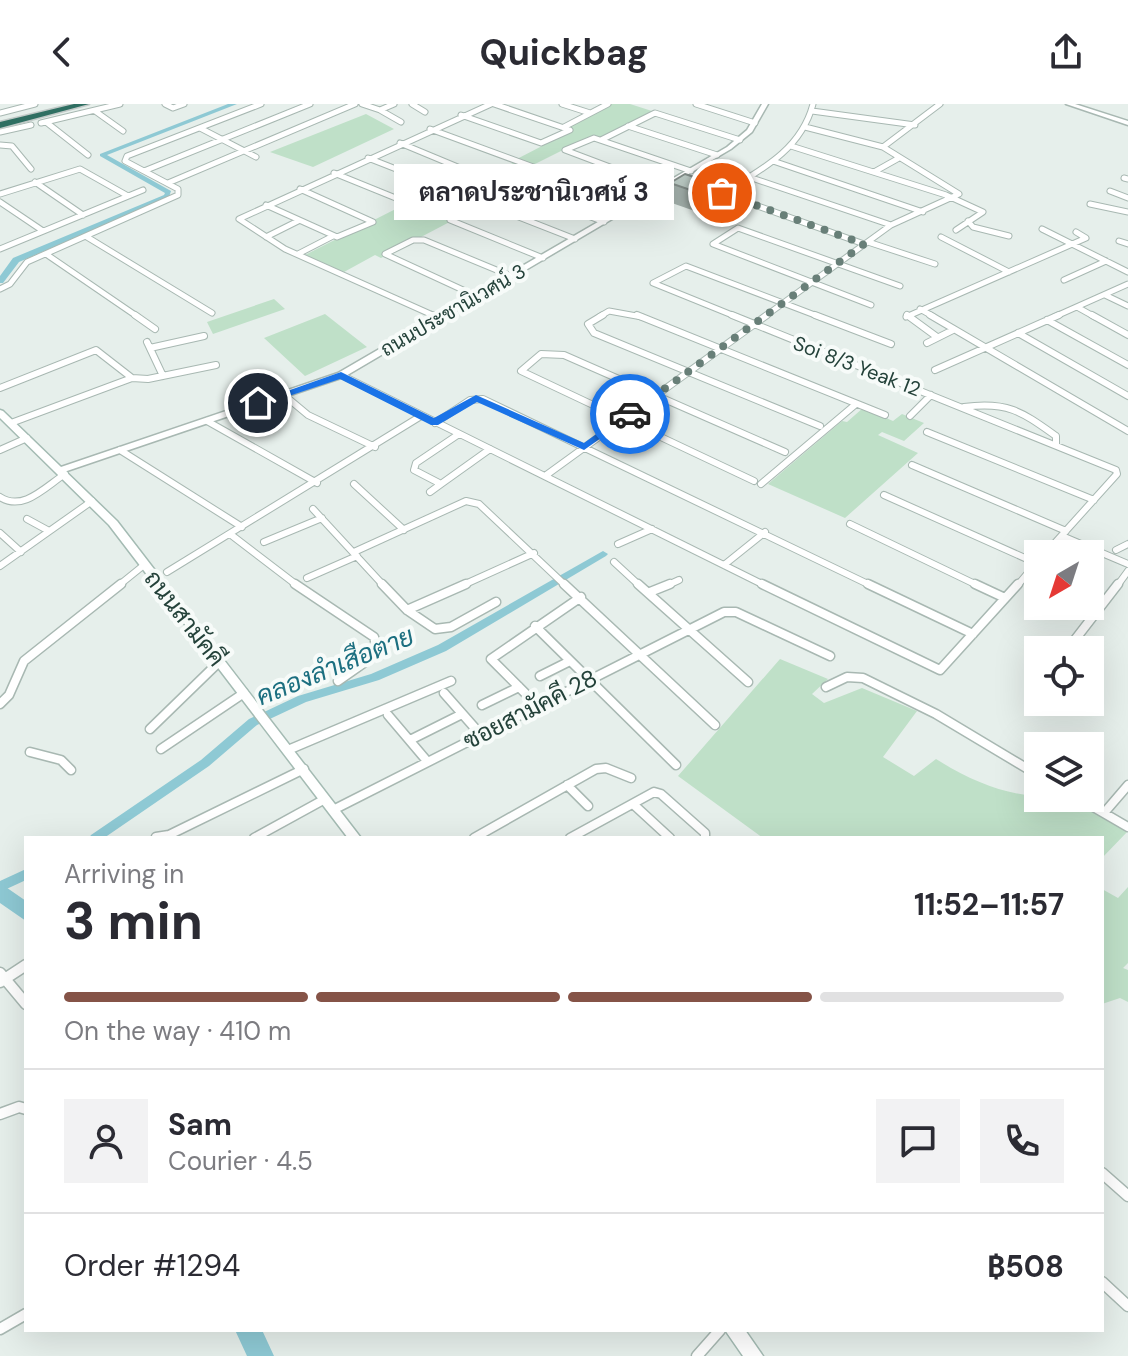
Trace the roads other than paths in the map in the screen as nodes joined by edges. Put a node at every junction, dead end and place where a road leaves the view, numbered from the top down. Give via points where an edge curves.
1 (35, 104) edge
2 (65, 104) edge
3 (85, 104) edge
4 (120, 104) edge
5 (165, 104) edge
6 (184, 104) edge
7 (261, 104) edge
8 (310, 104) edge
9 (362, 104) edge
10 (394, 104) edge
11 (412, 104) edge
12 (493, 104) edge
13 (562, 104) edge
14 (608, 104) edge
15 (696, 104) edge
16 (765, 104) edge
17 (940, 104) edge
18 (1069, 104) edge
19 (350, 105) edge
20 (0, 106) edge
21 (716, 107) edge
22 (813, 107) edge
23 (10, 110) junction
24 (380, 110) junction
25 (95, 111) junction
26 (425, 112) dead end
27 (0, 113) edge
28 (590, 113) junction
29 (461, 115) junction
30 (401, 122) dead end
31 (0, 123) edge
32 (44, 123) junction
33 (755, 123) junction
34 (1128, 123) edge
35 (915, 125) junction
36 (628, 126) junction
37 (564, 127) junction
38 (805, 127) junction
39 (200, 128) junction
40 (430, 129) junction
41 (123, 131) dead end
42 (0, 132) edge
43 (221, 140) junction
44 (601, 140) junction
45 (740, 140) junction
46 (400, 143) junction
47 (0, 145) edge
48 (791, 146) junction
49 (883, 147) junction
50 (245, 152) junction
51 (88, 155) dead end
52 (717, 155) junction
53 (256, 157) dead end
54 (368, 158) junction
55 (899, 158) junction
56 (773, 161) junction
57 (31, 169) dead end
58 (144, 171) junction
59 (691, 171) junction
60 (874, 172) junction
61 (334, 173) junction
62 (749, 177) junction
63 (678, 178) junction
64 (35, 182) junction
65 (168, 183) junction
66 (693, 183) edge
67 (663, 187) junction
68 (707, 188) edge
69 (300, 189) junction
70 (143, 190) dead end
71 (451, 190) junction
72 (1110, 191) dead end
73 (722, 193) junction
74 (0, 194) edge
75 (128, 196) junction
76 (472, 198) junction
77 (1128, 198) edge
78 (956, 199) junction
79 (0, 202) edge
80 (408, 203) dead end
81 (634, 204) junction
82 (1090, 204) dead end
83 (266, 205) junction
84 (924, 212) junction
85 (1128, 212) edge
86 (83, 215) junction
87 (450, 220) dead end
88 (298, 221) junction
89 (968, 221) junction
90 (604, 222) junction
91 (891, 225) junction
92 (1042, 229) dead end
93 (956, 230) dead end
94 (43, 231) junction
95 (1076, 232) dead end
96 (333, 236) junction
97 (1009, 236) dead end
98 (87, 237) junction
99 (266, 237) junction
100 (941, 237) dead end
101 (575, 239) junction
102 (1119, 241) dead end
103 (866, 243) junction
104 (1128, 244) edge
105 (1072, 245) junction
106 (0, 249) edge
107 (8, 254) dead end
108 (46, 254) junction
109 (298, 254) junction
110 (543, 258) junction
111 (1106, 261) junction
112 (838, 263) junction
113 (935, 264) dead end
114 (1009, 272) junction
115 (1128, 272) edge
116 (511, 276) junction
117 (1064, 280) dead end
118 (812, 282) junction
119 (1128, 284) edge
120 (900, 286) dead end
121 (0, 289) edge
122 (1105, 295) junction
123 (476, 296) junction
124 (783, 303) junction
125 (871, 305) dead end
126 (1128, 306) edge
127 (1077, 307) junction
128 (920, 309) junction
129 (212, 313) dead end
130 (439, 318) junction
131 (1047, 320) junction
132 (754, 326) junction
133 (155, 329) dead end
134 (953, 330) junction
135 (1018, 333) junction
136 (1128, 335) edge
137 (204, 336) dead end
138 (937, 337) junction
139 (927, 343) dead end
140 (891, 344) dead end
141 (986, 347) junction
142 (721, 349) junction
143 (216, 365) dead end
144 (1128, 365) edge
145 (935, 370) dead end
146 (689, 372) junction
147 (341, 375) junction
148 (163, 376) junction
149 (132, 378) junction
150 (0, 388) edge
151 (284, 395) junction
152 (931, 395) junction
153 (656, 396) junction
154 (1128, 396) edge
155 (856, 404) junction
156 (963, 408) junction
157 (0, 413) edge
158 (885, 415) dead end
159 (421, 416) junction
160 (910, 416) dead end
161 (207, 421) junction
162 (621, 421) junction
163 (11, 423) junction
164 (435, 423) junction
165 (820, 426) dead end
166 (1128, 431) edge
167 (927, 432) dead end
168 (459, 434) junction
169 (27, 438) junction
170 (1056, 444) junction
171 (375, 447) junction
172 (584, 447) junction
173 (490, 449) junction
174 (0, 450) edge
175 (120, 450) junction
176 (785, 452) dead end
177 (912, 465) dead end
178 (63, 472) junction
179 (545, 476) junction
180 (317, 483) junction
181 (354, 484) dead end
182 (441, 484) junction
183 (430, 492) dead end
184 (884, 495) dead end
185 (0, 497) edge
186 (1094, 500) junction
187 (92, 501) junction
188 (313, 509) dead end
189 (322, 518) junction
190 (27, 519) dead end
191 (850, 524) dead end
192 (242, 527) junction
193 (652, 529) junction
194 (404, 530) junction
195 (49, 531) junction
196 (765, 532) junction
197 (0, 533) edge
198 (230, 534) junction
199 (1064, 534) junction
200 (1058, 540) edge
201 (264, 542) dead end
202 (618, 544) dead end
203 (1128, 544) edge
204 (1116, 550) dead end
205 (21, 552) junction
206 (534, 553) junction
207 (356, 554) junction
208 (1024, 556) edge
209 (614, 562) dead end
210 (1128, 564) edge
211 (144, 565) junction
212 (724, 565) junction
213 (0, 566) edge
214 (1128, 571) edge
215 (167, 572) dead end
216 (1024, 577) edge
217 (307, 578) dead end
218 (679, 580) dead end
219 (650, 592) junction
220 (581, 597) junction
221 (1005, 598) junction
222 (496, 602) dead end
223 (407, 610) junction
224 (535, 626) junction
225 (690, 629) junction
226 (973, 634) junction
227 (1078, 636) edge
228 (640, 654) junction
229 (830, 656) dead end
230 (219, 662) junction
231 (568, 662) junction
232 (540, 676) dead end
233 (338, 681) dead end
234 (451, 681) dead end
235 (587, 681) junction
236 (748, 682) dead end
237 (519, 687) junction
238 (826, 687) dead end
239 (244, 693) junction
240 (444, 693) dead end
241 (0, 704) edge
242 (482, 705) dead end
243 (538, 706) junction
244 (462, 714) junction
245 (388, 715) dead end
246 (715, 725) dead end
247 (150, 729) dead end
248 (481, 735) junction
249 (410, 740) junction
250 (161, 749) dead end
251 (288, 750) junction
252 (30, 752) dead end
253 (427, 761) junction
254 (676, 765) dead end
255 (1024, 767) edge
256 (304, 769) junction
257 (71, 770) dead end
258 (631, 778) dead end
259 (567, 785) junction
260 (1128, 785) edge
261 (329, 804) junction
262 (633, 804) junction
263 (588, 806) dead end
264 (1104, 813) joint
265 (1128, 827) edge
266 (162, 836) edge
267 (258, 836) edge
268 (353, 836) edge
269 (478, 836) edge
270 (578, 836) edge
271 (668, 836) edge
272 (705, 836) edge
273 (24, 966) edge
274 (2, 978) edge
275 (24, 1002) edge
276 (24, 1108) edge
277 (0, 1114) edge
278 (1104, 1175) edge
279 (1128, 1196) edge
280 (1104, 1284) edge
281 (1128, 1306) edge
282 (24, 1315) edge
283 (0, 1329) edge
284 (718, 1332) edge
285 (736, 1332) edge
286 (697, 1356) edge
287 (754, 1356) edge

1 - 23 street
2 - 31 highway
3 - 31 highway
4 - 25 street
5 - 6 street
7 - 39 street
8 - 43 street
9 - 24 street
10 - 24 street
11 - 26 street
12 - 29 street
12 - 37 street
13 - 28 street
14 - 28 street
15 - 21 street
16 - 33 street, ถนนประชานิเวศน์ 3
17 - 35 street
18 - 34 street
19 - 50 street
20 - 23 street
21 - 33 street
22 - 35 street
22 - 38 street
23 - 27 street
24 - 30 street
25 - 32 street
25 - 41 street
28 - 37 street
29 - 37 street via 541,143 570,130
29 - 40 street
32 - 42 street
32 - 51 street
33 - 45 street, ถนนประชานิเวศน์ 3
35 - 49 street
36 - 44 street
36 - 45 street via 658,113
36 - 52 street
38 - 48 street
38 - 49 street
39 - 43 street
39 - 58 street via 125,161
40 - 46 street
40 - 81 street
43 - 50 street
43 - 58 street
44 - 59 street
44 - 67 street via 588,138 565,151
45 - 52 street, ถนนประชานิเวศน์ 3
46 - 54 street
46 - 71 street via 477,175
47 - 57 street via 12,146
48 - 56 street
48 - 60 street
49 - 55 street
50 - 53 street
50 - 65 street
52 - 59 street, ถนนประชานิเวศน์ 3
54 - 61 street
54 - 71 street
55 - 60 street
55 - 78 street via 958,192
56 - 62 street
56 - 84 street
58 - 65 street
59 - 63 street, ถนนประชานิเวศน์ 3
60 - 78 street
61 - 69 street
61 - 80 street
62 - 73 street
62 - 91 street
63 - 66 street
63 - 67 street, ถนนประชานิเวศน์ 3
64 - 74 street
64 - 75 street via 80,169
64 - 86 street
65 - 98 street via 178,189 169,202
67 - 81 street, ถนนประชานิเวศน์ 3
68 - 73 street
69 - 83 street
69 - 96 street via 373,220 344,236
70 - 75 street
71 - 76 street
72 - 77 street
73 - 103 street
75 - 86 street
76 - 90 street via 504,184
76 - 101 street
78 - 84 street
78 - 89 street via 983,212
79 - 94 street
81 - 90 street, ถนนประชานิเวศน์ 3
82 - 85 street
83 - 88 street
83 - 99 street via 239,219
84 - 91 street
86 - 94 street
87 - 110 street
88 - 96 street
88 - 99 street
89 - 93 street
89 - 97 street
90 - 101 street, ถนนประชานิเวศน์ 3
91 - 103 street
92 - 105 street
94 - 106 street
95 - 105 street via 1086,238
96 - 109 street
98 - 108 street
98 - 129 street
99 - 109 street
100 - 114 street
101 - 110 street, ถนนประชานิเวศน์ 3
102 - 104 street
103 - 112 street
103 - 113 street
105 - 111 street
105 - 114 street
106 - 107 street
108 - 121 street via 27,262
108 - 133 street
109 - 130 street
110 - 116 street, ถนนประชานิเวศน์ 3
111 - 115 street
111 - 117 street
112 - 118 street
112 - 118 street via 738,228 713,244
112 - 120 street
114 - 128 street
116 - 123 street, ถนนประชานิเวศน์ 3
116 - 123 street via 424,240 385,256
118 - 124 street
118 - 125 street
119 - 122 street
122 - 126 street
122 - 127 street
123 - 130 street, ถนนประชานิเวศน์ 3
124 - 132 street
124 - 132 street, Soi 8/3 Yeak 12 via 686,266 653,284
124 - 140 street
127 - 131 street
127 - 136 street
128 - 134 street
128 - 138 street via 905,318
130 - 147 street, ถนนประชานิเวศน์ 3
131 - 135 street
131 - 144 street
132 - 142 street
132 - 152 street, Soi 8/3 Yeak 12
134 - 138 street
134 - 141 street
135 - 141 street
135 - 154 street
137 - 148 street via 148,345
138 - 139 street
141 - 145 street
141 - 166 street
142 - 146 street
142 - 146 street via 620,310 588,324 594,333
142 - 155 street
143 - 148 street
146 - 153 street
146 - 165 street
147 - 151 street, ถนนประชานิเวศน์ 3
147 - 159 street
148 - 149 street
149 - 150 street via 96,350
149 - 163 street
151 - 161 street, ถนนประชานิเวศน์ 3
151 - 171 street via 308,415
152 - 156 street, Soi 8/3 Yeak 12
152 - 160 street
153 - 162 street
153 - 162 street via 555,352 541,354 521,371
153 - 176 street
155 - 158 street
155 - 162 street via 758,482
156 - 170 street, Soi 8/3 Yeak 12
156 - 170 street, Soi 8/3 Yeak 12 via 1009,405 1056,436
157 - 163 main road, ถนนสามัคคี
159 - 164 street
159 - 171 street
161 - 175 street, ถนนประชานิเวศน์ 3
161 - 180 street
162 - 172 street
163 - 169 main road, ถนนสามัคคี
164 - 168 street
164 - 172 street via 476,398
167 - 186 street
168 - 173 street
168 - 182 street via 412,466
169 - 174 street
169 - 178 main road, ถนนสามัคคี
170 - 186 street, Soi 8/3 Yeak 12 via 1110,466 1117,474
171 - 180 street
172 - 179 street
172 - 196 street
173 - 179 street
173 - 182 street
175 - 178 street, ถนนประชานิเวศน์ 3
175 - 192 street
177 - 199 street
178 - 185 street via 15,505
178 - 187 main road, ถนนสามัคคี
179 - 193 street
180 - 192 street
181 - 194 street
182 - 183 street
184 - 208 street
186 - 199 street
187 - 195 street
187 - 211 main road, ถนนสามัคคี
188 - 189 street
189 - 201 street
189 - 207 street
190 - 195 street
191 - 221 street
192 - 198 street
193 - 202 street
193 - 212 street
194 - 206 street via 473,501
194 - 207 street
195 - 205 street
196 - 212 street
196 - 226 street
197 - 205 street
198 - 215 street
198 - 233 street via 374,637 378,653
199 - 200 street
199 - 210 street
203 - 204 street
205 - 213 street
206 - 220 street
206 - 223 street
207 - 217 street
207 - 223 street
209 - 219 street
211 - 230 main road, ถนนสามัคคี
211 - 241 street via 24,661
212 - 226 street via 940,670
214 - 227 street
216 - 221 street
218 - 219 street
219 - 225 street
220 - 224 street
220 - 228 street
221 - 226 street
222 - 223 street via 444,629 435,629
224 - 231 street
224 - 237 street via 491,659
225 - 228 street, ซอยสามัคคี 28
225 - 229 street, ซอยสามัคคี 28 via 728,611
225 - 236 street
228 - 235 street, ซอยสามัคคี 28
228 - 246 street
230 - 239 main road, ถนนสามัคคี
230 - 247 street
231 - 232 street
231 - 235 street
234 - 251 street
235 - 243 street, ซอยสามัคคี 28
235 - 254 street
237 - 242 street
237 - 243 street
238 - 255 street via 847,677 863,678
239 - 250 street
239 - 251 main road, ถนนสามัคคี
240 - 244 street
243 - 248 street, ซอยสามัคคี 28
244 - 248 street
244 - 249 street
245 - 249 street
248 - 253 street, ซอยสามัคคี 28
249 - 253 street
251 - 256 main road, ถนนสามัคคี
252 - 257 street via 61,760
253 - 261 street, ซอยสามัคคี 28
256 - 261 main road, ถนนสามัคคี
256 - 266 street
258 - 259 street via 600,768
259 - 263 street
259 - 269 street
260 - 264 street
261 - 267 street, ซอยสามัคคี 28
261 - 268 main road, ถนนสามัคคี
262 - 270 street
262 - 271 street
262 - 272 street via 654,792 661,794
264 - 265 street
273 - 274 street
274 - 275 street
276 - 277 street
278 - 279 street
280 - 281 street
282 - 283 street
284 - 286 street
285 - 287 main road

